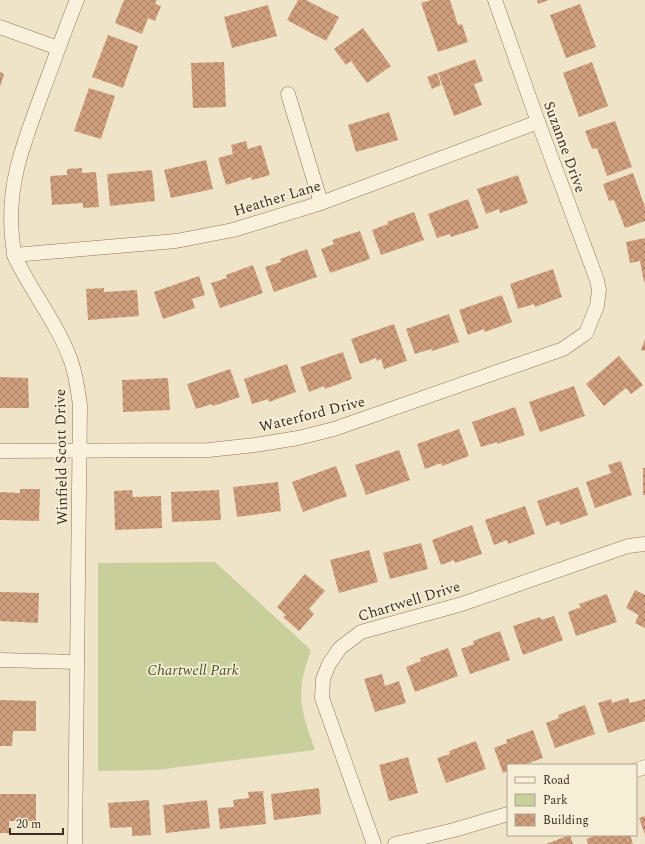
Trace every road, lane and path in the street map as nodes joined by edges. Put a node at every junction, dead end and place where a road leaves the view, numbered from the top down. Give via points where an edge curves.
1 (77, 0) edge
2 (495, 0) edge
3 (0, 28) edge
4 (58, 48) junction
5 (288, 94) dead end
6 (538, 122) junction
7 (321, 203) junction
8 (14, 255) junction
9 (597, 306) joint
10 (80, 450) junction
11 (0, 451) edge
12 (645, 544) edge
13 (0, 660) edge
14 (77, 662) junction
15 (507, 814) edge
16 (75, 844) edge
17 (374, 844) edge
18 (395, 844) edge

1 - 4 street, Winfield Scott Drive
2 - 6 street, Suzanne Drive
3 - 4 street
4 - 8 street, Winfield Scott Drive via 14,175 10,206
5 - 7 street
6 - 7 street, Heather Lane
6 - 9 street, Suzanne Drive via 597,280
7 - 8 street, Heather Lane via 241,228 176,241
8 - 10 street, Winfield Scott Drive via 71,361 80,405
9 - 10 street, Waterford Drive via 586,334 563,349 334,429 298,438 209,450
10 - 11 street, Waterford Drive
10 - 14 street, Winfield Scott Drive
12 - 17 street, Chartwell Drive via 628,546 462,604 361,632 340,648 323,679 322,698
13 - 14 street
14 - 16 street, Winfield Scott Drive
15 - 18 street

